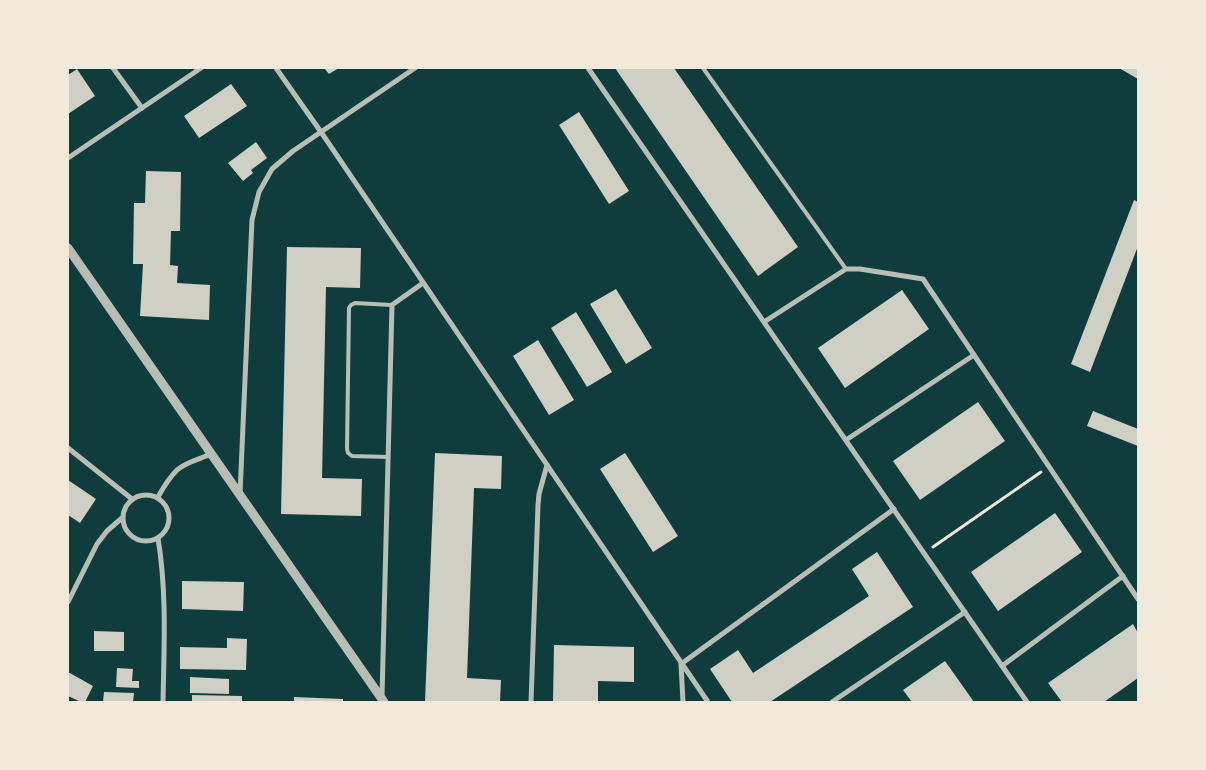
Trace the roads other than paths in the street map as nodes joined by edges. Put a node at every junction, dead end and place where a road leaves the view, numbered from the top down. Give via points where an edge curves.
1 (113, 68) edge
2 (202, 68) edge
3 (276, 68) edge
4 (415, 68) edge
5 (588, 68) edge
6 (702, 68) edge
7 (142, 108) junction
8 (321, 132) junction
9 (68, 158) edge
10 (68, 248) edge
11 (846, 269) junction
12 (423, 283) junction
13 (392, 305) junction
14 (764, 322) junction
15 (974, 355) junction
16 (846, 440) junction
17 (68, 448) edge
18 (211, 454) junction
19 (388, 457) junction
20 (547, 465) junction
21 (240, 496) junction
22 (158, 497) junction
23 (132, 499) junction
24 (894, 509) junction
25 (122, 518) junction
26 (158, 538) junction
27 (1123, 576) junction
28 (1138, 599) edge
29 (68, 602) edge
30 (965, 612) junction
31 (681, 664) junction
32 (1002, 666) junction
33 (383, 701) edge
34 (162, 702) edge
35 (531, 702) edge
36 (684, 702) edge
37 (708, 702) edge
38 (832, 702) edge
39 (1027, 702) edge

1 - 7 street
2 - 7 street
3 - 8 street
4 - 8 street
5 - 14 street
6 - 11 lane
7 - 9 street
8 - 12 street
8 - 21 street via 272,169 259,192 252,220
10 - 18 street
11 - 14 street
11 - 15 street via 923,279
12 - 13 street
12 - 20 street
13 - 19 street
13 - 19 lane via 351,304 349,308 348,453 352,456
14 - 16 street
15 - 16 street
15 - 27 street
16 - 24 street
17 - 23 street
18 - 21 street
18 - 22 street via 178,470
19 - 33 street
20 - 31 street
20 - 35 street via 538,505
21 - 33 street
22 - 23 street via 145,494
22 - 26 street via 170,518 164,533
23 - 25 street
24 - 30 street
24 - 31 street
25 - 26 street via 128,533 134,538 142,541
25 - 29 street via 97,544
26 - 34 street via 164,594
27 - 28 street
27 - 32 street
30 - 32 street
30 - 38 street
31 - 36 street
31 - 37 street
32 - 39 street

